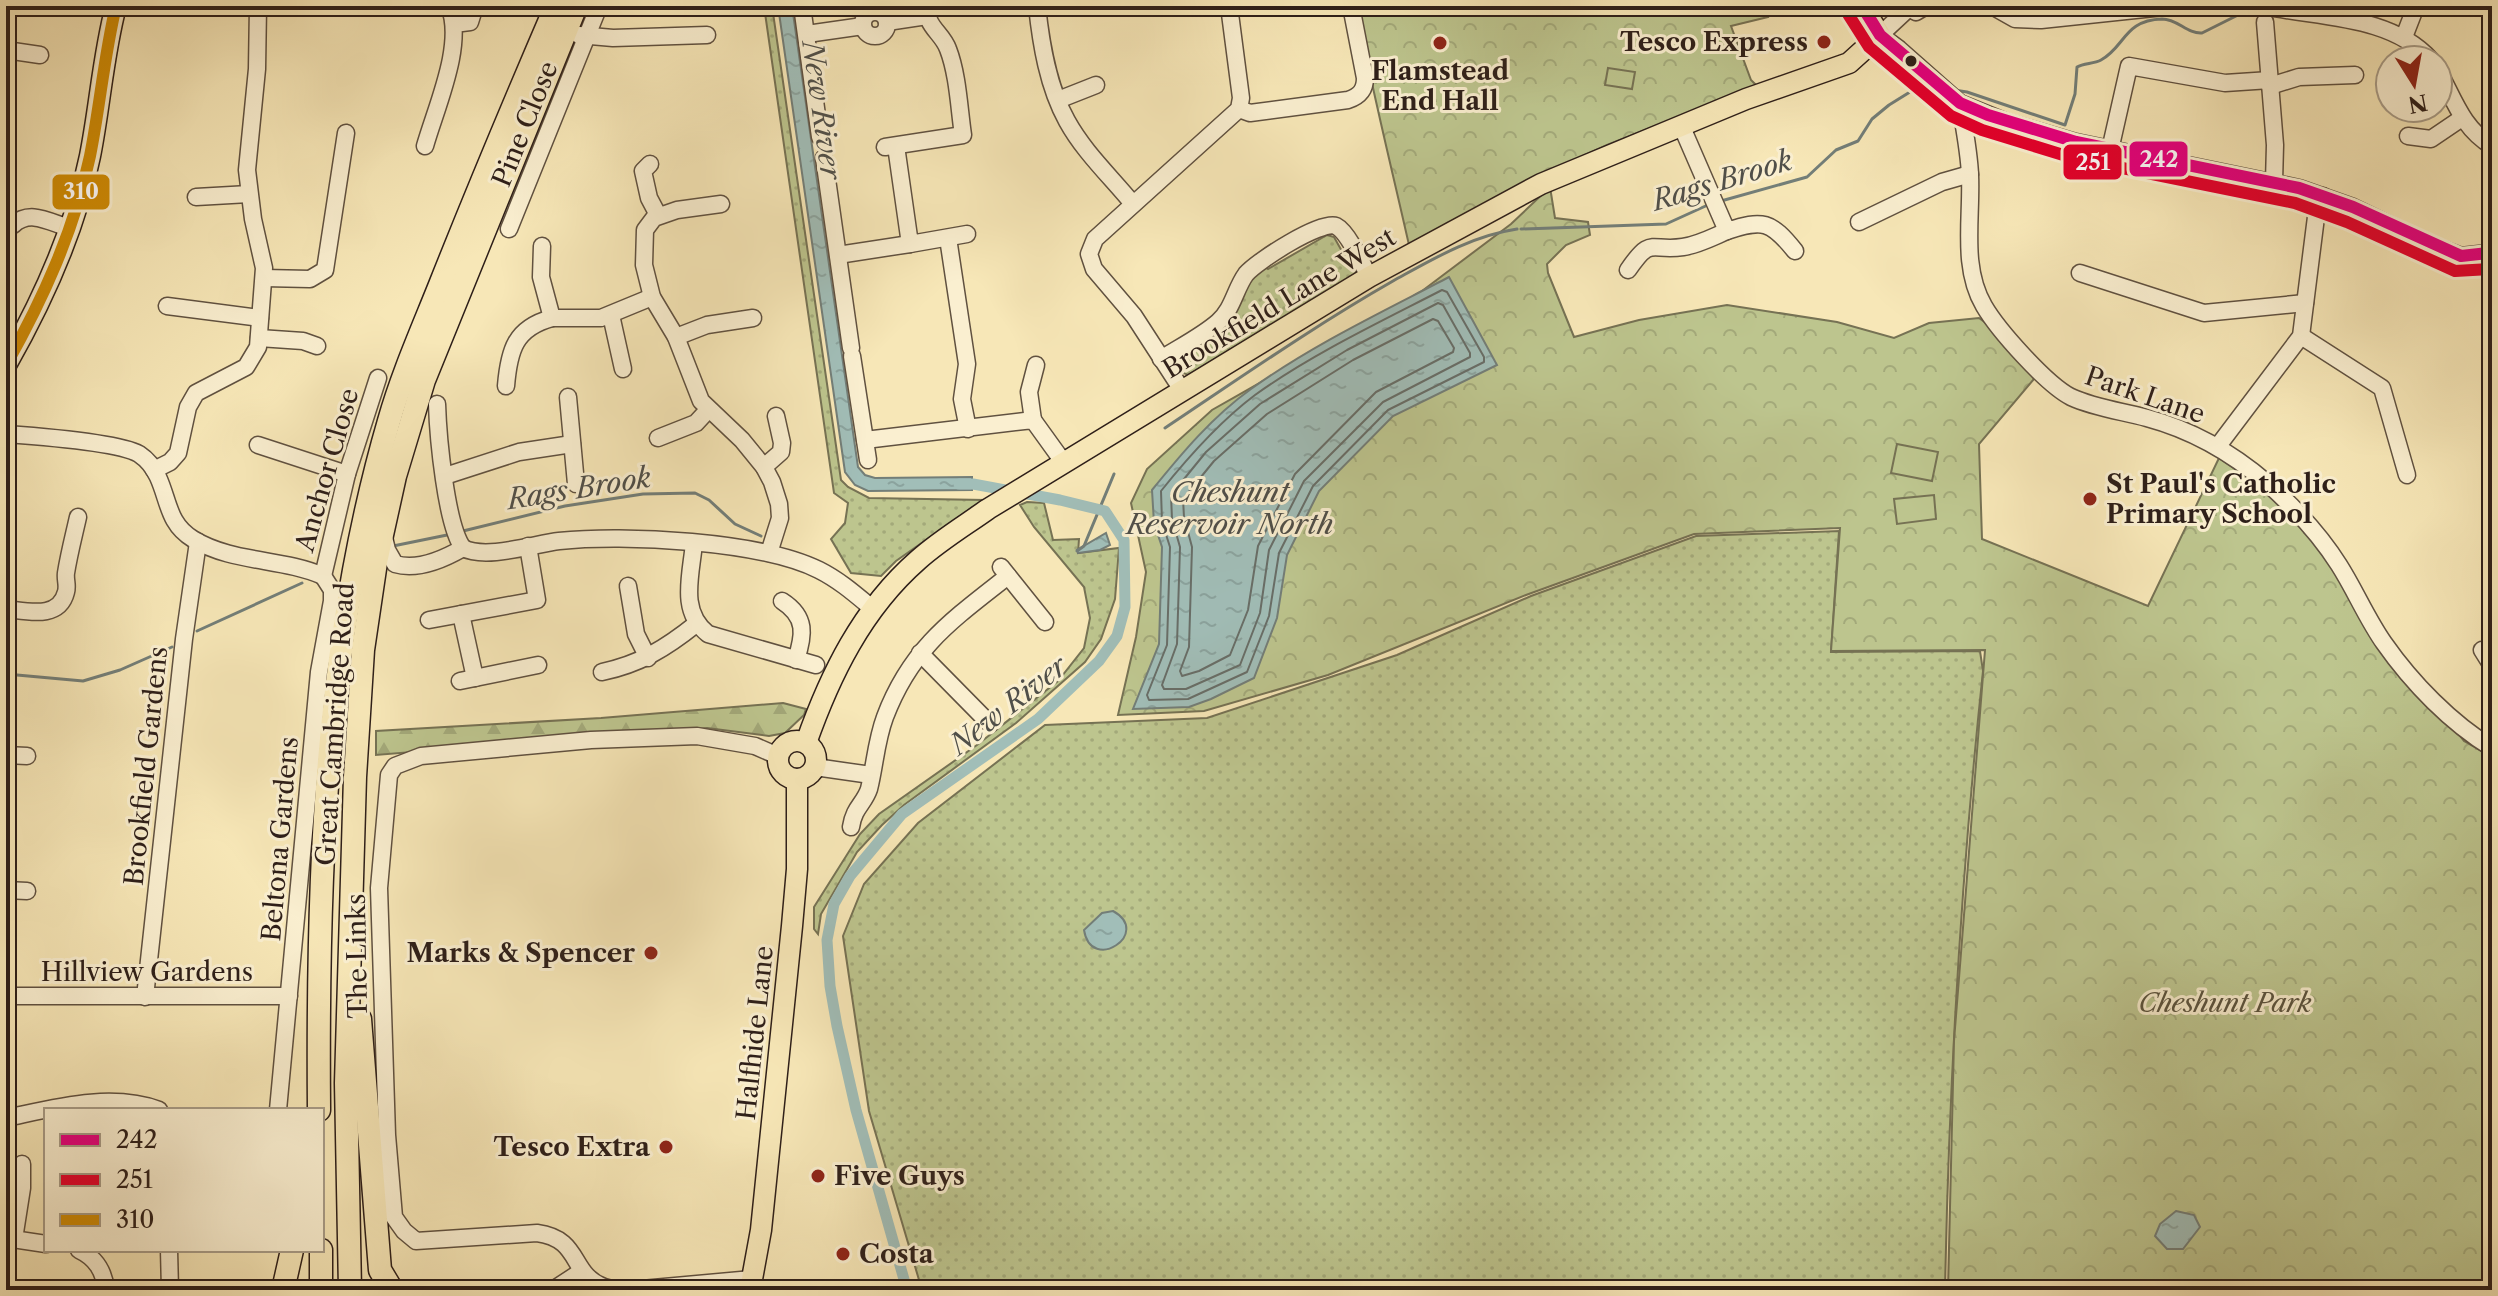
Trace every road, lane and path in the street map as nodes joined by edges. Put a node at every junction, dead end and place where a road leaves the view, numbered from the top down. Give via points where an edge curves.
1 (116, 6) edge
2 (258, 6) edge
3 (449, 6) edge
4 (475, 6) edge
5 (556, 6) edge
6 (576, 6) edge
7 (599, 6) edge
8 (802, 6) edge
9 (1037, 6) edge
10 (1229, 6) edge
11 (1351, 6) edge
12 (1862, 6) edge
13 (1926, 6) edge
14 (1992, 6) edge
15 (2173, 6) edge
16 (2416, 6) edge
17 (1908, 7) edge
18 (928, 11) edge
19 (2268, 12) edge
20 (454, 24) junction
21 (576, 34) junction
22 (807, 34) junction
23 (707, 35) dead end
24 (1880, 35) junction
25 (2404, 37) junction
26 (2412, 44) edge
27 (6, 50) edge
28 (40, 55) dead end
29 (2355, 75) dead end
30 (2270, 83) junction
31 (1096, 85) dead end
32 (1058, 100) junction
33 (1956, 100) junction
34 (2454, 102) edge
35 (1239, 109) junction
36 (2462, 118) junction
37 (1681, 125) junction
38 (346, 133) dead end
39 (2408, 136) dead end
40 (820, 137) dead end
41 (425, 146) dead end
42 (2492, 146) edge
43 (2110, 150) junction
44 (824, 158) dead end
45 (650, 164) dead end
46 (1970, 174) junction
47 (2274, 182) junction
48 (249, 194) junction
49 (2323, 196) junction
50 (196, 197) dead end
51 (721, 204) dead end
52 (1133, 204) junction
53 (658, 215) junction
54 (1859, 222) dead end
55 (13, 225) dead end
56 (69, 228) junction
57 (509, 229) dead end
58 (1727, 231) junction
59 (967, 234) dead end
60 (948, 238) junction
61 (910, 244) junction
62 (542, 246) dead end
63 (2491, 250) edge
64 (1795, 251) dead end
65 (838, 255) junction
66 (1628, 270) dead end
67 (2080, 273) dead end
68 (1369, 277) junction
69 (264, 278) junction
70 (652, 297) junction
71 (2305, 303) junction
72 (167, 306) dead end
73 (611, 315) junction
74 (260, 318) junction
75 (552, 318) junction
76 (753, 318) dead end
77 (2301, 336) junction
78 (676, 337) junction
79 (259, 338) junction
80 (317, 346) dead end
81 (1161, 359) junction
82 (6, 365) edge
83 (1036, 365) dead end
84 (623, 369) dead end
85 (378, 378) dead end
86 (506, 386) dead end
87 (1182, 390) junction
88 (568, 397) dead end
89 (437, 404) dead end
90 (708, 410) junction
91 (776, 416) dead end
92 (1033, 420) junction
93 (968, 429) junction
94 (6, 434) edge
95 (658, 438) dead end
96 (865, 440) junction
97 (572, 444) junction
98 (258, 445) dead end
99 (2218, 446) junction
100 (868, 460) dead end
101 (1064, 463) junction
102 (764, 467) junction
103 (154, 470) junction
104 (347, 474) junction
105 (2407, 475) dead end
106 (445, 476) junction
107 (576, 484) dead end
108 (78, 517) dead end
109 (383, 531) junction
110 (458, 537) junction
111 (198, 542) junction
112 (694, 543) junction
113 (528, 546) junction
114 (769, 553) junction
115 (323, 576) junction
116 (628, 586) dead end
117 (782, 601) dead end
118 (6, 609) edge
119 (873, 609) junction
120 (461, 614) junction
121 (429, 620) dead end
122 (1045, 622) dead end
123 (696, 624) junction
124 (2482, 650) dead end
125 (920, 653) junction
126 (648, 658) junction
127 (796, 660) junction
128 (538, 665) dead end
129 (816, 665) dead end
130 (2492, 666) edge
131 (602, 672) dead end
132 (990, 724) dead end
133 (806, 743) junction
134 (2492, 748) edge
135 (6, 755) edge
136 (27, 756) dead end
137 (778, 756) junction
138 (815, 767) junction
139 (871, 775) junction
140 (797, 779) junction
141 (851, 827) dead end
142 (6, 890) edge
143 (27, 891) dead end
144 (350, 970) junction
145 (6, 996) edge
146 (289, 996) junction
147 (145, 997) junction
148 (319, 1038) junction
149 (69, 1108) edge
150 (150, 1108) edge
151 (278, 1108) edge
152 (306, 1108) edge
153 (319, 1108) edge
154 (44, 1112) edge
155 (6, 1118) edge
156 (22, 1164) dead end
157 (10, 1238) edge
158 (44, 1244) edge
159 (169, 1252) edge
160 (292, 1252) edge
161 (321, 1252) edge
162 (97, 1255) edge
163 (582, 1271) junction
164 (751, 1284) edge
165 (708, 1286) edge
166 (650, 1289) edge
167 (106, 1290) edge
168 (170, 1290) edge
169 (283, 1290) edge
170 (321, 1290) edge
171 (350, 1290) edge
172 (392, 1290) edge
173 (553, 1290) edge
174 (630, 1290) edge

1 - 56 main road via 89,159
2 - 48 street
3 - 20 street
4 - 20 street via 470,22
5 - 148 highway, Great Cambridge Road via 398,392 358,545 336,683 323,866
6 - 21 highway, Great Cambridge Road
7 - 21 street, Pine Close
8 - 22 street
9 - 32 street
10 - 35 street
11 - 35 street via 1365,78 1360,94 1250,113
12 - 24 main road
13 - 17 street via 1920,12
14 - 15 street via 2015,19 2041,20
16 - 25 street
17 - 24 street
18 - 22 street via 887,22 875,12 863,26
18 - 61 street via 950,55 963,135 891,147
19 - 25 street via 2378,27
19 - 30 street
20 - 41 street via 448,69
21 - 23 street, Pine Close
21 - 57 street, Pine Close
21 - 109 highway, Great Cambridge Road via 424,380
22 - 40 street
24 - 33 street
24 - 37 main road, Brookfield Lane West via 1849,63
25 - 26 street
27 - 28 street
29 - 30 street via 2309,75
30 - 43 street via 2225,83 2132,65
30 - 47 street
31 - 32 street
32 - 52 street via 1079,140
33 - 43 street via 2042,133
33 - 46 street, Park Lane
34 - 36 street
35 - 52 street
36 - 39 street via 2431,139
36 - 42 street
37 - 58 street
37 - 68 main road, Brookfield Lane West via 1541,184
38 - 69 street via 325,270 310,279
43 - 47 street
44 - 65 street
45 - 53 street via 643,171
46 - 54 street
46 - 99 street, Park Lane via 1970,262 1978,293 2030,361 2076,399 2164,423
47 - 49 street
48 - 50 street
48 - 69 street
49 - 63 street via 2461,256
49 - 71 street
51 - 53 street
52 - 81 street via 1095,239 1090,258
53 - 70 street via 644,242
55 - 56 street via 31,216
56 - 82 main road
58 - 64 street via 1755,222 1769,225
58 - 66 street via 1682,247 1648,247
59 - 60 street
60 - 61 street
60 - 93 street via 967,364 962,399
61 - 65 street
62 - 75 street via 541,277
65 - 96 street
67 - 71 street via 2204,313
68 - 81 street via 1343,232 1321,226 1253,267 1222,318
68 - 87 main road, Brookfield Lane West
69 - 74 street
70 - 73 street
70 - 78 street
71 - 77 street
72 - 74 street
73 - 75 street
73 - 84 street
74 - 79 street
75 - 86 street via 518,337
76 - 78 street via 707,325
77 - 99 street
77 - 105 street via 2382,388
78 - 90 street
79 - 80 street
79 - 103 street via 246,367 192,398 178,453
81 - 87 street
83 - 92 street via 1029,392
85 - 104 street, Anchor Close
87 - 101 main road, Brookfield Lane West
88 - 97 street
89 - 106 street
90 - 95 street via 696,423
90 - 102 street
91 - 102 street via 782,448
92 - 93 street
92 - 101 street
93 - 96 street
94 - 103 street via 132,451
96 - 100 street
97 - 106 street via 519,452
97 - 107 street
98 - 104 street
99 - 134 street, Park Lane via 2300,516 2339,565 2383,642 2409,675 2471,735
101 - 119 main road, Brookfield Lane West via 947,537
102 - 114 street via 780,513
103 - 111 street via 174,522
104 - 115 street, Anchor Close
106 - 110 street
108 - 118 street via 63,600 44,612
109 - 110 street via 387,550 403,567 440,561
109 - 144 highway, Great Cambridge Road via 363,650
110 - 113 street via 476,552
111 - 115 street
111 - 147 street, Brookfield Gardens
112 - 113 street via 597,539
112 - 114 street
112 - 123 street via 689,600
113 - 120 street via 537,600
114 - 119 street via 817,569
115 - 146 street, Beltona Gardens via 332,601 319,672
116 - 126 street via 636,634
117 - 127 street via 801,621
119 - 133 main road, Brookfield Lane West via 851,641
120 - 121 street
120 - 128 street via 468,679
122 - 125 street via 1004,572
123 - 126 street
123 - 127 street via 708,634
124 - 130 street
125 - 132 street
125 - 139 street via 884,719
126 - 131 street
127 - 129 street
133 - 137 main road via 789,743
133 - 138 main road via 815,753
135 - 136 street
137 - 140 main road via 781,771
137 - 163 street, The Links via 755,746 697,736 591,740 421,756 395,766 389,775 379,888 394,1217 416,1241 551,1235 561,1240
138 - 139 street
138 - 140 main road
139 - 141 street
140 - 164 main road, Halfhide Lane via 792,926
142 - 143 street
144 - 171 highway, Great Cambridge Road
144 - 172 highway via 359,1008 380,1270
145 - 147 street, Hillview Gardens
146 - 147 street, Hillview Gardens
146 - 151 street, Beltona Gardens
148 - 152 highway via 308,1073
148 - 153 highway, Great Cambridge Road
149 - 150 street via 100,1103
154 - 155 street
156 - 157 street
157 - 158 street
159 - 168 street
160 - 169 highway
161 - 170 highway
162 - 167 street
163 - 173 street
163 - 174 street, The Links via 603,1287
164 - 165 street, The Links
165 - 166 street, The Links
166 - 174 street, The Links

